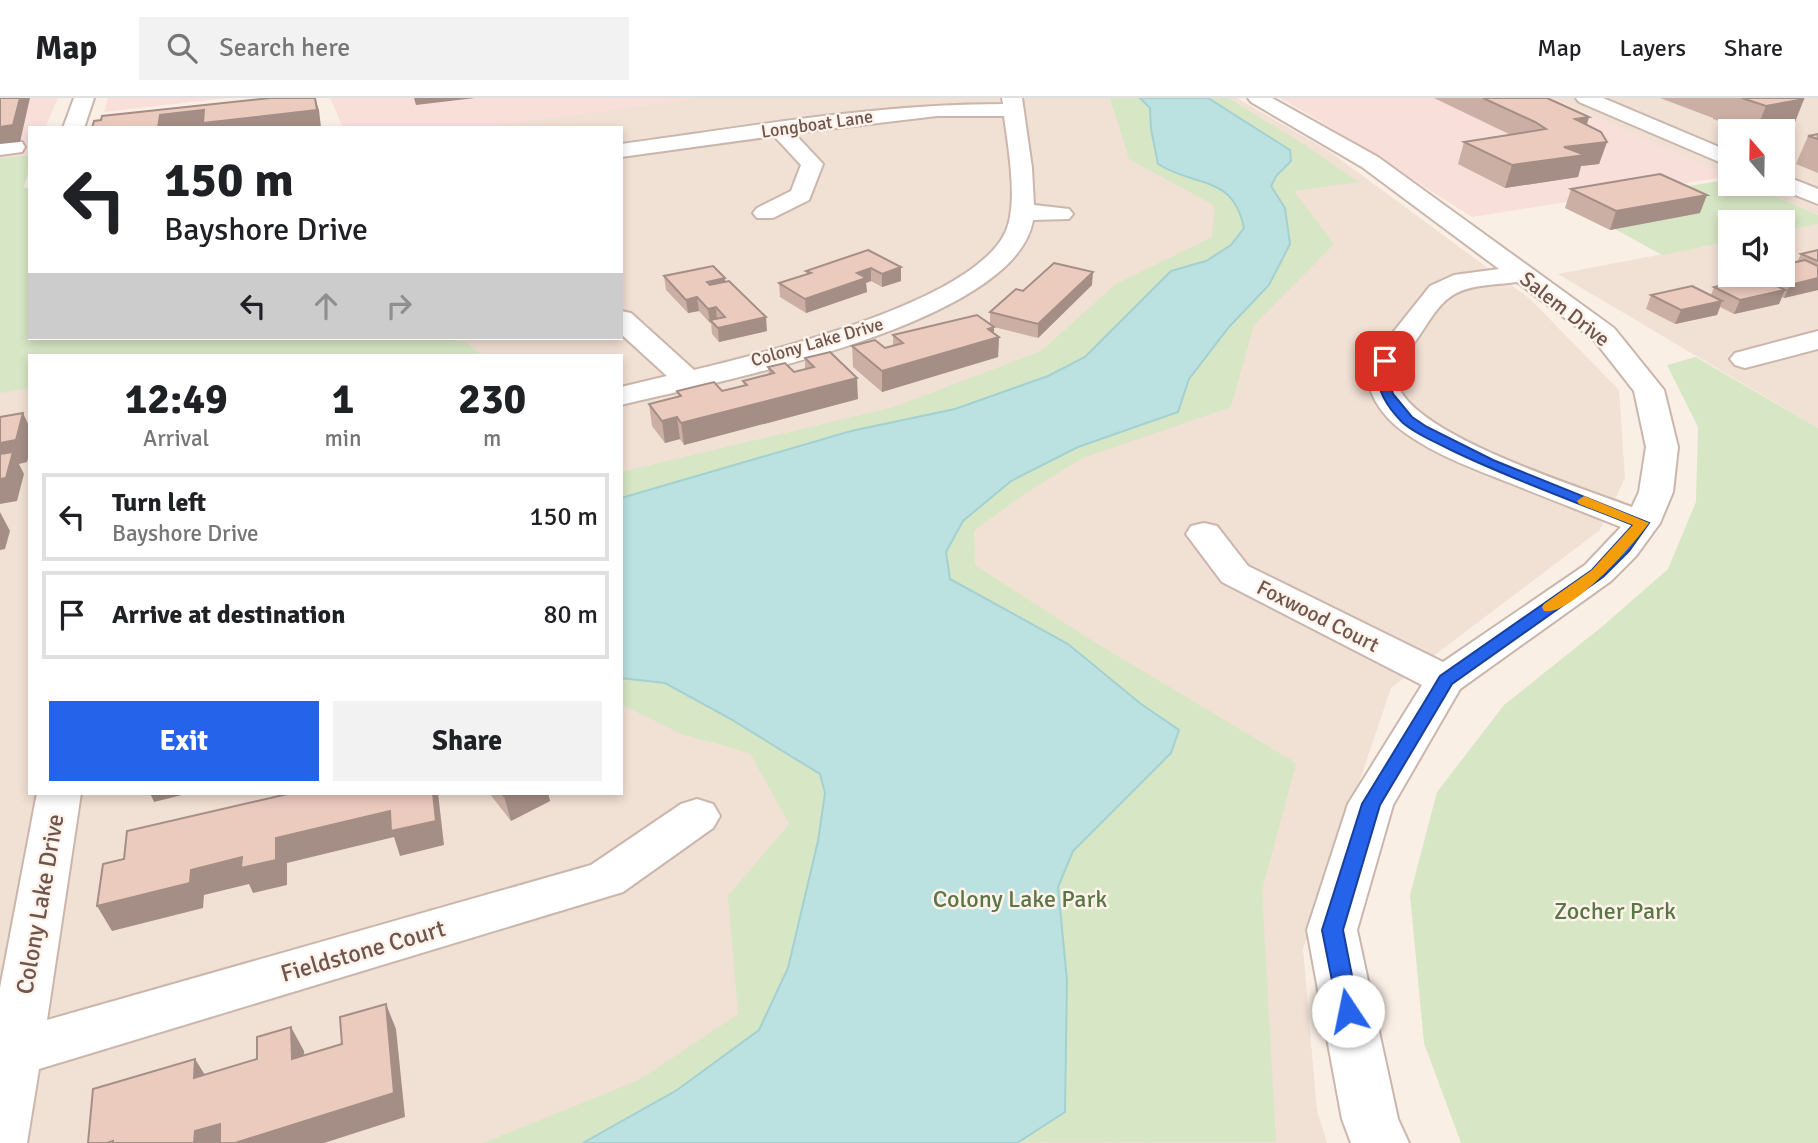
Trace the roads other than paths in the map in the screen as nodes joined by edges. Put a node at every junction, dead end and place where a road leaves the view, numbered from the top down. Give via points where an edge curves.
1 (84, 98) edge
2 (1258, 98) edge
3 (1586, 98) edge
4 (1013, 104) edge
5 (73, 126) edge
6 (779, 129) junction
7 (623, 151) edge
8 (1718, 154) edge
9 (1796, 188) edge
10 (1818, 197) edge
11 (1024, 212) junction
12 (765, 213) dead end
13 (1061, 214) dead end
14 (1522, 274) junction
15 (623, 321) edge
16 (1818, 340) edge
17 (1745, 359) dead end
18 (687, 379) junction
19 (623, 395) edge
20 (1642, 523) junction
21 (1204, 534) dead end
22 (1446, 680) junction
23 (60, 795) edge
24 (697, 817) dead end
25 (13, 1053) junction
26 (0, 1140) edge
27 (1380, 1143) edge

1 - 5 street
2 - 14 street, Salem Drive via 1370,162
3 - 8 street
4 - 6 street, Longboat Lane
4 - 11 street, Colony Lake Drive
6 - 7 street, Longboat Lane
6 - 12 street via 811,164 800,195
9 - 10 street
11 - 13 street
11 - 18 street, Colony Lake Drive via 1018,235 1002,259 968,284 919,309 862,333
14 - 20 street, Salem Drive via 1604,334 1650,390 1662,447 1656,492
14 - 20 street via 1463,281 1439,292 1385,361 1382,384 1407,419 1442,441
15 - 18 street
16 - 17 street
18 - 19 street, Colony Lake Drive
20 - 22 street, Salem Drive via 1598,573
21 - 22 street, Foxwood Court via 1235,574
22 - 27 street, Salem Drive via 1371,804 1332,930 1370,1119
23 - 25 street, Colony Lake Drive
24 - 25 street, Fieldstone Court via 606,879
25 - 26 street, Colony Lake Drive

